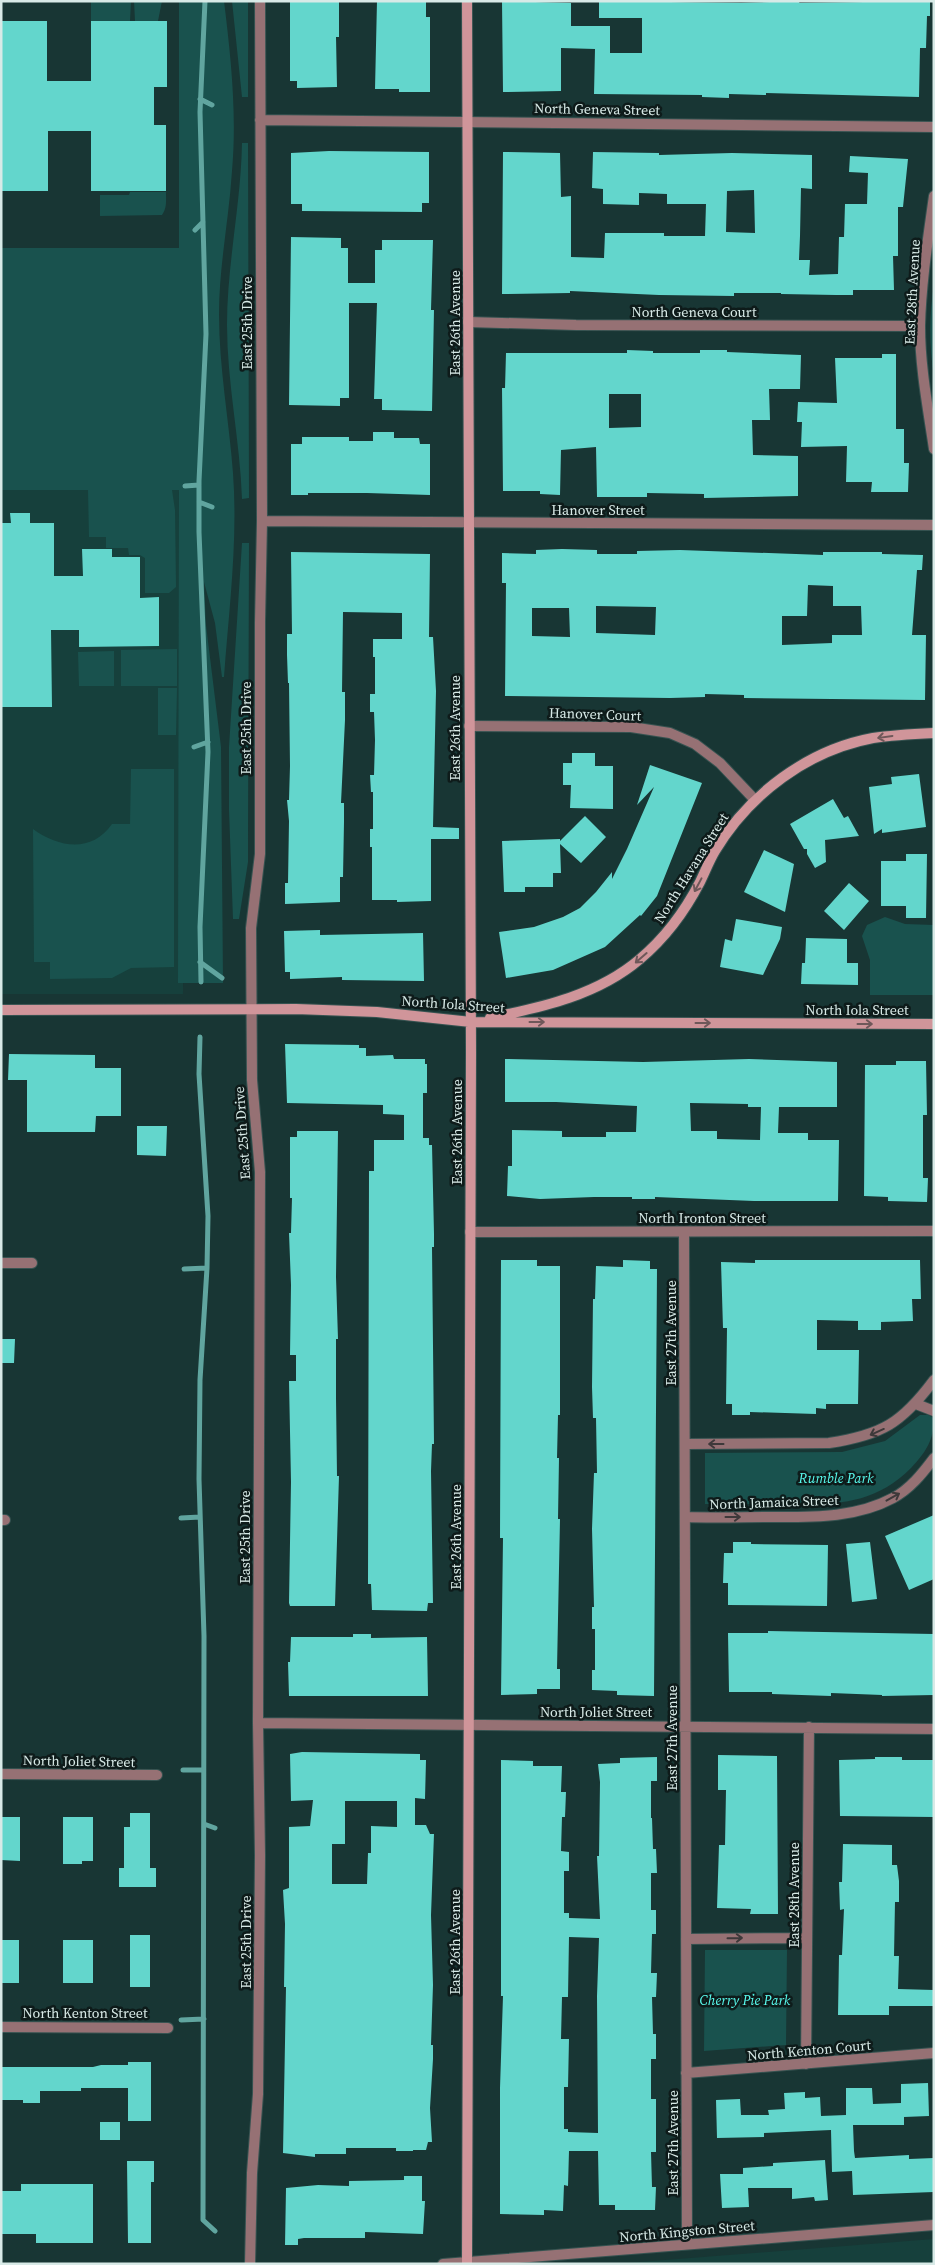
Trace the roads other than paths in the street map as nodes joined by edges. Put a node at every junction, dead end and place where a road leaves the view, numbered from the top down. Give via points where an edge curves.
1 (260, 1) edge
2 (467, 1) edge
3 (260, 120) junction
4 (468, 122) junction
5 (934, 127) edge
6 (934, 196) edge
7 (468, 322) junction
8 (920, 326) junction
9 (934, 448) edge
10 (262, 521) junction
11 (469, 523) junction
12 (934, 526) edge
13 (469, 726) junction
14 (934, 733) edge
15 (755, 800) junction
16 (251, 1009) junction
17 (1, 1010) edge
18 (471, 1022) junction
19 (934, 1024) edge
20 (934, 1231) edge
21 (470, 1232) junction
22 (684, 1232) junction
23 (1, 1263) edge
24 (32, 1263) dead end
25 (934, 1380) edge
26 (916, 1404) junction
27 (934, 1410) edge
28 (685, 1444) junction
29 (934, 1458) edge
30 (685, 1517) junction
31 (258, 1724) junction
32 (470, 1725) junction
33 (685, 1726) junction
34 (808, 1726) junction
35 (934, 1729) edge
36 (1, 1774) edge
37 (157, 1776) dead end
38 (807, 1938) junction
39 (686, 1939) junction
40 (1, 2026) edge
41 (168, 2028) dead end
42 (934, 2053) edge
43 (806, 2064) junction
44 (686, 2073) junction
45 (934, 2225) edge
46 (687, 2244) junction
47 (467, 2263) edge
48 (250, 2264) edge
49 (443, 2264) edge

1 - 3 street, East 25th Drive
2 - 4 street, East 26th Avenue
3 - 4 street, North Geneva Street
3 - 10 street, East 25th Drive
4 - 5 street, North Geneva Street
4 - 7 street, East 26th Avenue
6 - 8 street, East 28th Avenue
7 - 8 street, North Geneva Court
7 - 11 street, East 26th Avenue
8 - 9 street, East 28th Avenue
10 - 11 street, Hanover Street
10 - 16 street, East 25th Drive via 260,854 251,921
11 - 12 street, Hanover Street
11 - 13 street, East 26th Avenue
13 - 15 street, Hanover Court via 631,727 670,733 694,744 720,763
13 - 18 street, East 26th Avenue
14 -> 15 street, North Havana Street via 872,738 840,747 782,778
15 -> 18 street, North Havana Street via 714,852 684,910 640,960 614,978 583,993 541,1007
16 - 17 street, North Iola Street
16 - 18 street, North Iola Street via 369,1012
16 - 31 street, East 25th Drive via 252,1092 260,1172
18 -> 19 street, North Iola Street
18 - 21 street, East 26th Avenue
20 - 22 street, North Ironton Street
21 - 22 street, North Ironton Street
21 - 32 street, East 26th Avenue
22 - 28 street, East 27th Avenue
23 - 24 street
25 - 26 street
26 - 27 street
26 -> 28 street via 896,1422 874,1434 852,1440
28 - 30 street, East 27th Avenue
30 -> 29 street, North Jamaica Street via 845,1514 894,1498 916,1481
30 - 33 street, East 27th Avenue
31 - 32 street, North Joliet Street
31 - 48 street, East 25th Drive via 258,2083
32 - 33 street, North Joliet Street
32 - 47 street, East 26th Avenue
33 - 34 street, North Joliet Street
33 - 39 street, East 27th Avenue
34 - 35 street, North Joliet Street
34 - 38 street, East 28th Avenue
36 - 37 street, North Joliet Street
39 -> 38 street
38 - 43 street, East 28th Avenue
39 - 44 street, East 27th Avenue
40 - 41 street, North Kenton Street
42 - 43 street, North Kenton Court
43 - 44 street, North Kenton Court
44 - 46 street, East 27th Avenue
45 - 46 street, North Kingston Street
46 - 47 street, North Kingston Street
47 - 49 street, North Kingston Street

